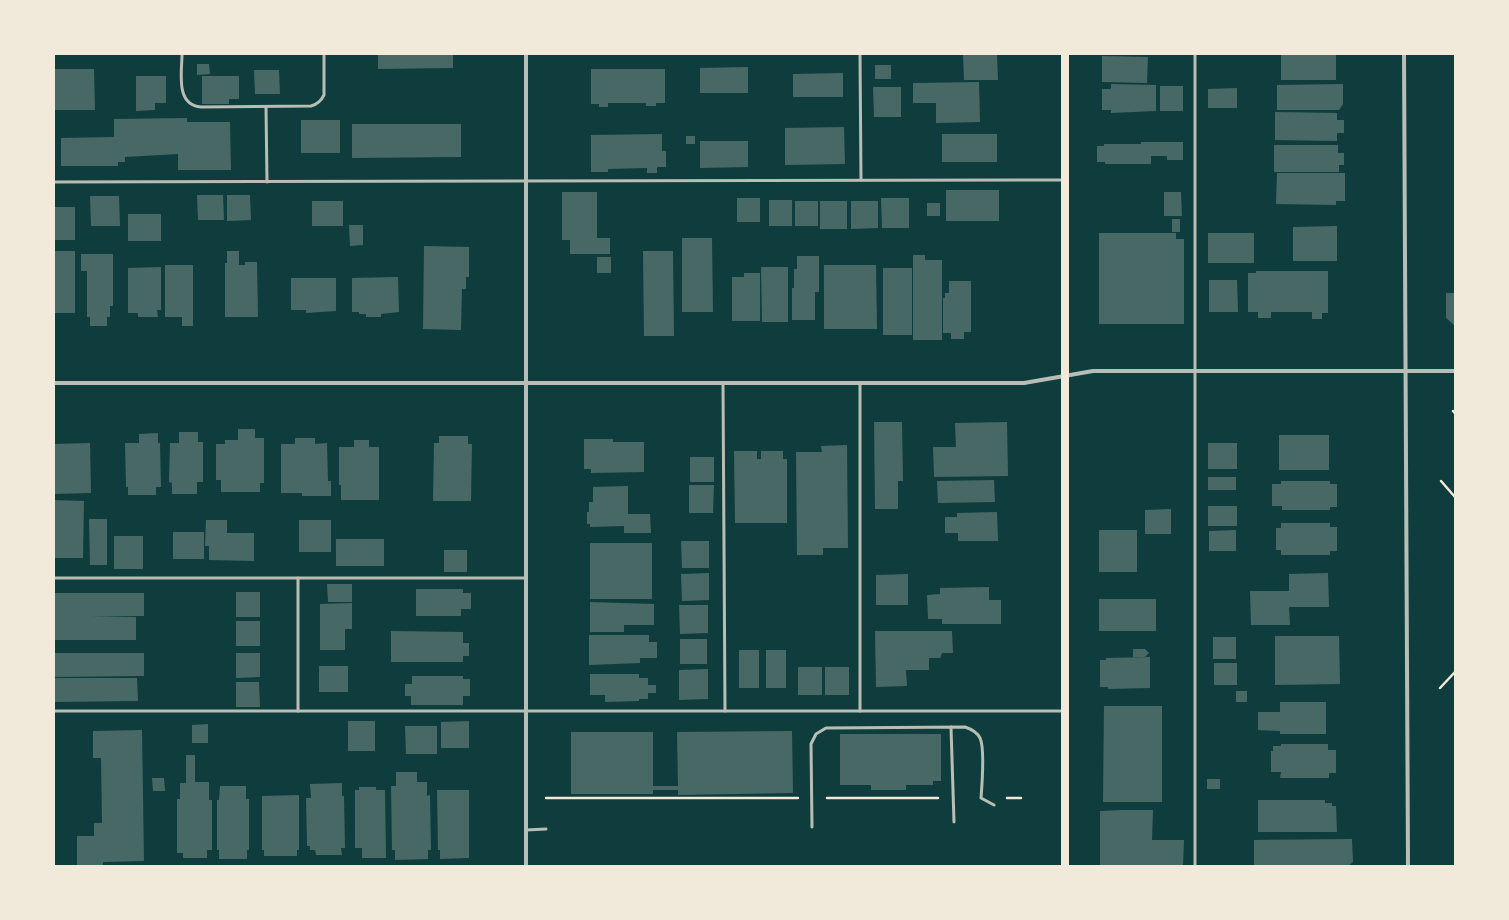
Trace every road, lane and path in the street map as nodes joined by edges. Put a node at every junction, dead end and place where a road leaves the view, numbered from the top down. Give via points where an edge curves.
1 (182, 54) edge
2 (324, 54) edge
3 (526, 54) edge
4 (860, 54) edge
5 (1064, 54) edge
6 (1195, 54) edge
7 (1404, 54) edge
8 (266, 107) junction
9 (861, 180) junction
10 (1064, 180) junction
11 (526, 181) junction
12 (54, 182) edge
13 (267, 182) junction
14 (1195, 371) junction
15 (1405, 371) junction
16 (1455, 371) edge
17 (1064, 376) junction
18 (54, 383) edge
19 (526, 383) junction
20 (723, 383) junction
21 (860, 383) junction
22 (1441, 481) dead end
23 (1455, 496) edge
24 (54, 578) edge
25 (298, 578) junction
26 (526, 578) junction
27 (1455, 672) edge
28 (1440, 688) dead end
29 (54, 711) edge
30 (298, 711) junction
31 (526, 711) junction
32 (725, 711) junction
33 (860, 711) junction
34 (1064, 711) junction
35 (951, 727) junction
36 (546, 798) dead end
37 (811, 798) junction
38 (954, 798) junction
39 (982, 798) junction
40 (1021, 798) dead end
41 (994, 805) dead end
42 (954, 822) dead end
43 (812, 827) dead end
44 (546, 829) dead end
45 (526, 830) junction
46 (526, 866) edge
47 (1064, 866) edge
48 (1194, 866) edge
49 (1408, 866) edge

1 - 8 lane via 182,92 191,105
2 - 8 lane via 324,90 319,103 311,106
3 - 11 street
4 - 9 lane
5 - 10 main road
6 - 14 lane
7 - 15 street
8 - 13 lane
9 - 10 lane
9 - 11 lane
10 - 17 main road
11 - 13 lane
11 - 19 street
12 - 13 lane
14 - 15 street
14 - 17 street via 1093,371
14 - 48 lane
15 - 16 street
15 - 49 street
17 - 21 street via 1024,383
17 - 34 main road
18 - 19 street
19 - 20 street
19 - 26 street
20 - 21 street
20 - 32 lane
21 - 33 lane
22 - 23 path
24 - 25 lane
25 - 26 lane
25 - 30 lane
26 - 31 street
27 - 28 path
29 - 30 lane
30 - 31 lane
31 - 32 lane
31 - 45 street
32 - 33 lane
33 - 34 lane
34 - 47 main road
35 - 37 lane via 820,730 812,738 811,744
35 - 38 lane
35 - 39 lane via 970,729 980,738
36 - 37 path
37 - 38 path
37 - 43 lane
38 - 42 lane
39 - 40 path
39 - 41 lane
44 - 45 lane
45 - 46 street

